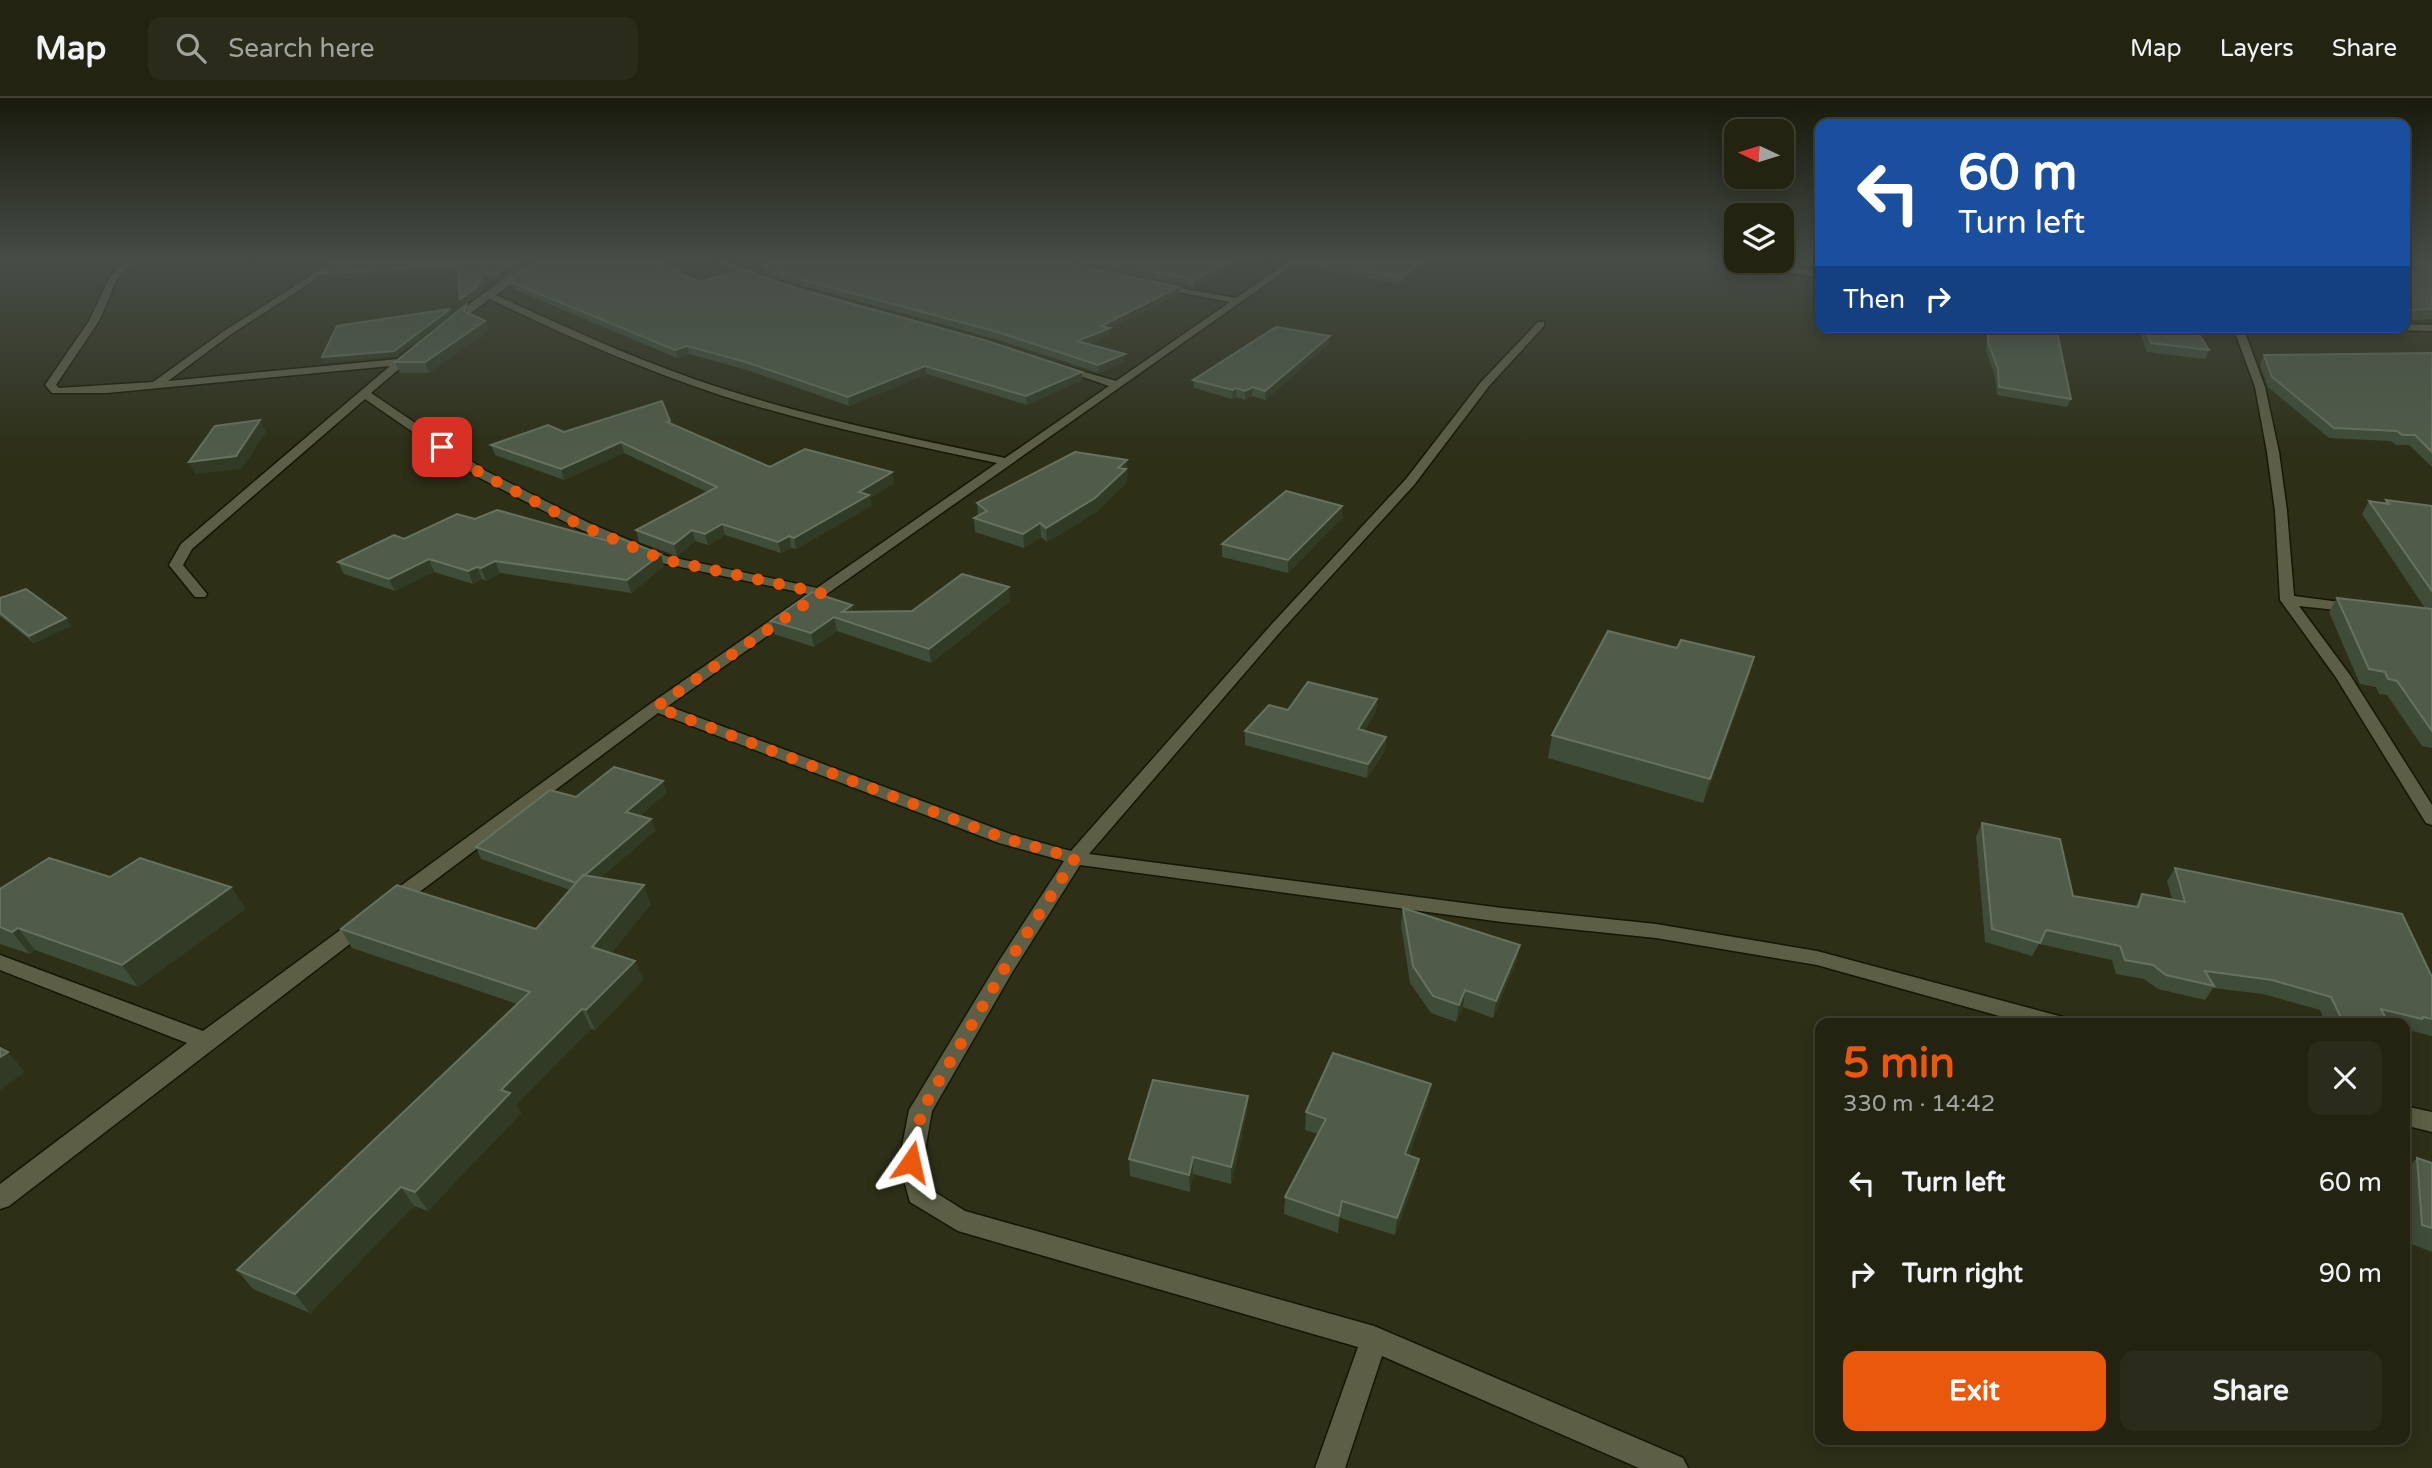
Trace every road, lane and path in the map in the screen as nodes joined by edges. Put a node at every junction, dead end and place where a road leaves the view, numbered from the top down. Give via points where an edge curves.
1 (91, 325) edge
2 (240, 325) edge
3 (447, 325) edge
4 (555, 325) edge
5 (1204, 325) edge
6 (1540, 325) edge
7 (2410, 327) edge
8 (443, 328) edge
9 (2432, 328) edge
10 (2240, 333) edge
11 (422, 345) edge
12 (400, 362) junction
13 (1054, 364) edge
14 (158, 383) junction
15 (1118, 385) junction
16 (364, 393) junction
17 (1007, 463) junction
18 (821, 593) junction
19 (200, 594) dead end
20 (2287, 600) junction
21 (2366, 609) edge
22 (656, 707) junction
23 (2431, 815) edge
24 (1075, 858) junction
25 (0, 962) edge
26 (2037, 1018) edge
27 (205, 1041) junction
28 (2410, 1116) edge
29 (2432, 1122) edge
30 (0, 1198) edge
31 (1374, 1339) junction
32 (1330, 1468) edge
33 (1673, 1468) edge

1 - 14 street via 50,384 56,391
2 - 14 street
3 - 8 street
4 - 17 street via 632,359 753,402
5 - 15 street
6 - 24 street via 1485,384 1410,482
7 - 9 street
10 - 20 street via 2260,387 2273,452
11 - 12 street
12 - 14 street
12 - 16 street
13 - 15 street
15 - 17 street
16 - 18 street via 482,474 582,526 662,559
16 - 19 street via 186,547 176,565
17 - 18 street
18 - 22 street
20 - 21 street
20 - 23 street via 2342,675
22 - 24 street via 1006,839
22 - 27 street
24 - 26 street via 1669,933 1817,958
24 - 31 street via 922,1110 911,1162 919,1195 958,1220
25 - 27 street
27 - 30 street
28 - 29 street
31 - 32 street
31 - 33 street

